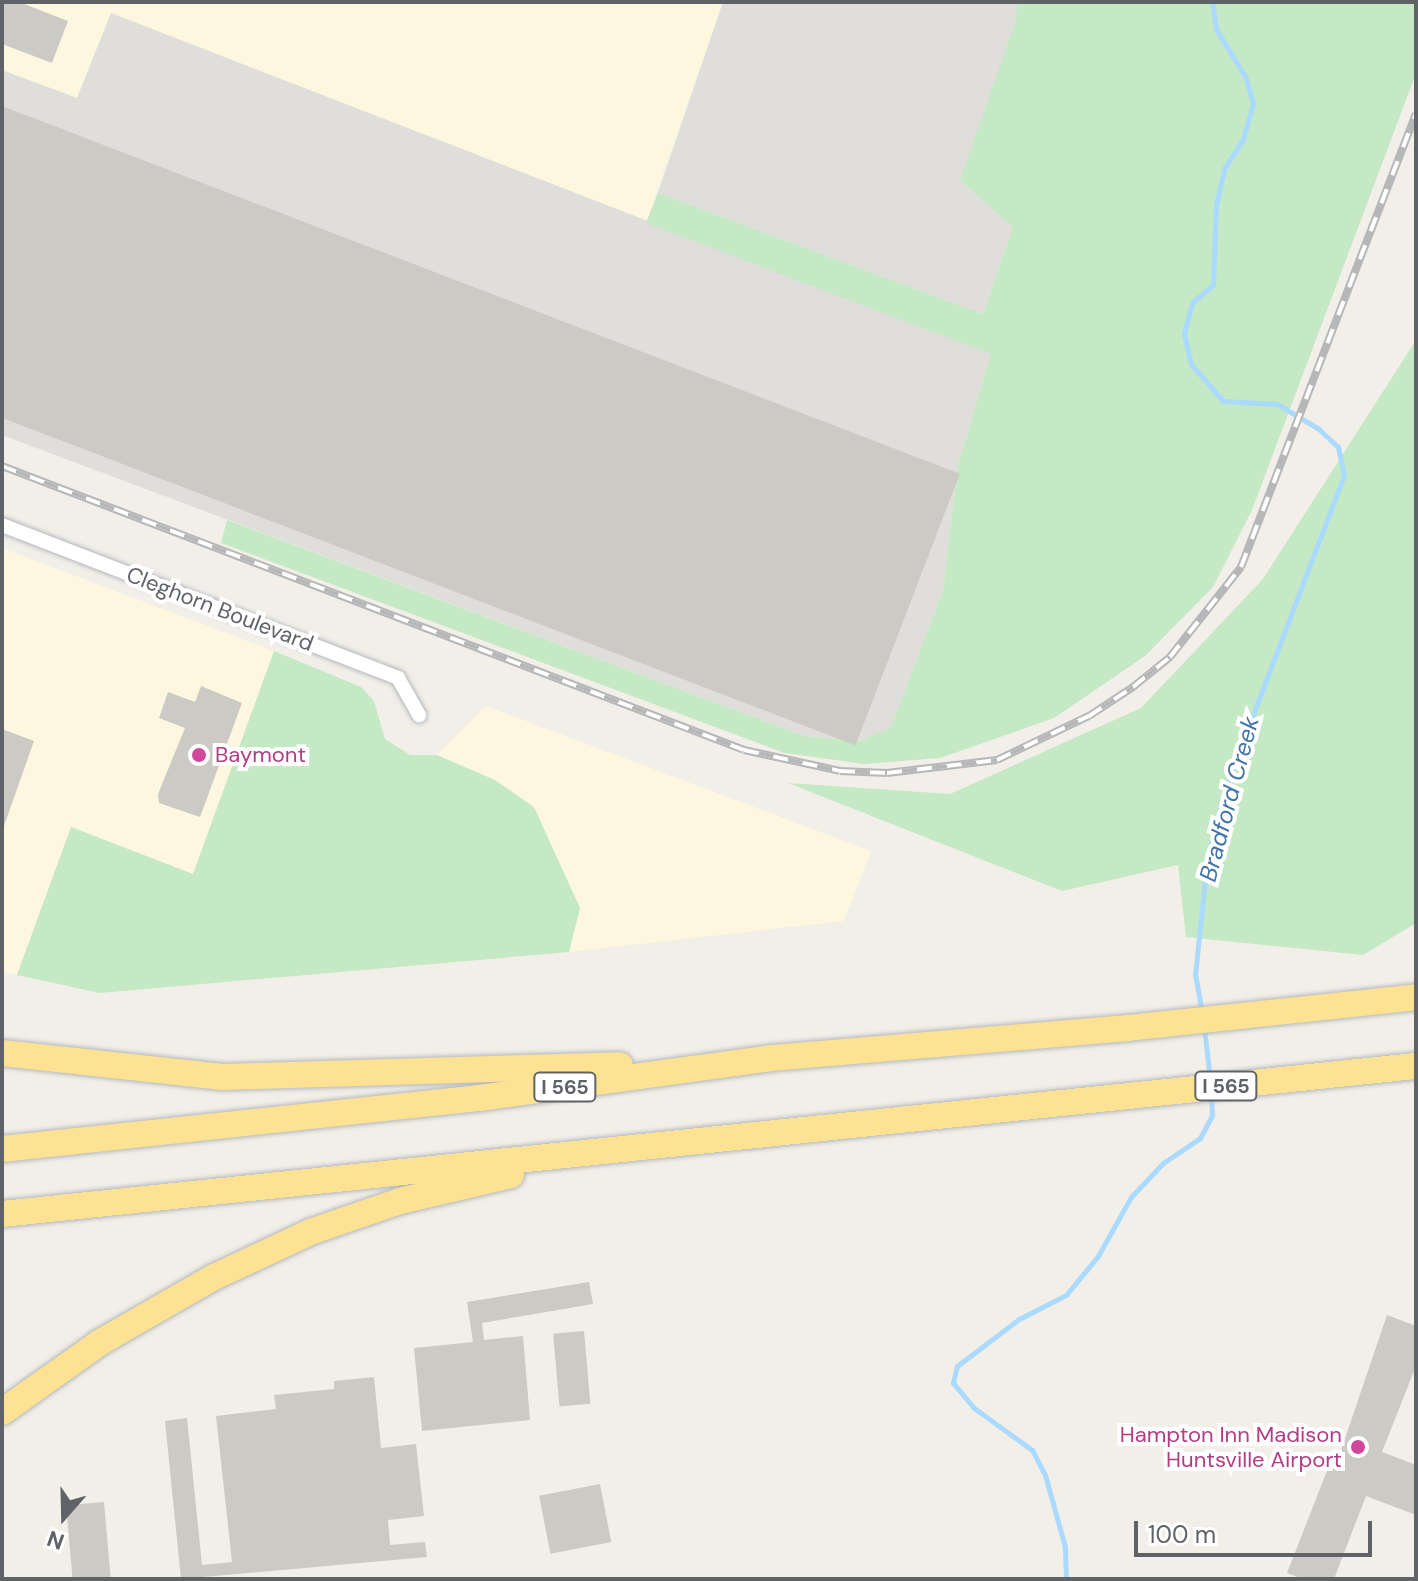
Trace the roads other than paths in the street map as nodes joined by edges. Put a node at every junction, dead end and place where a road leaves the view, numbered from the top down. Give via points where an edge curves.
1 (2, 525) edge
2 (419, 715) dead end
3 (1416, 997) edge
4 (2, 1053) edge
5 (771, 1058) junction
6 (1416, 1066) edge
7 (2, 1149) edge
8 (608, 1152) junction
9 (2, 1214) edge
10 (2, 1412) edge

1 - 2 street, Cleghorn Boulevard via 398,678
3 - 5 highway, I 565
4 - 5 highway via 223,1077
5 - 7 highway, I 565 via 480,1098
6 - 8 highway, I 565
8 - 9 highway, I 565
8 - 10 highway via 400,1201 313,1231 212,1278 99,1343

